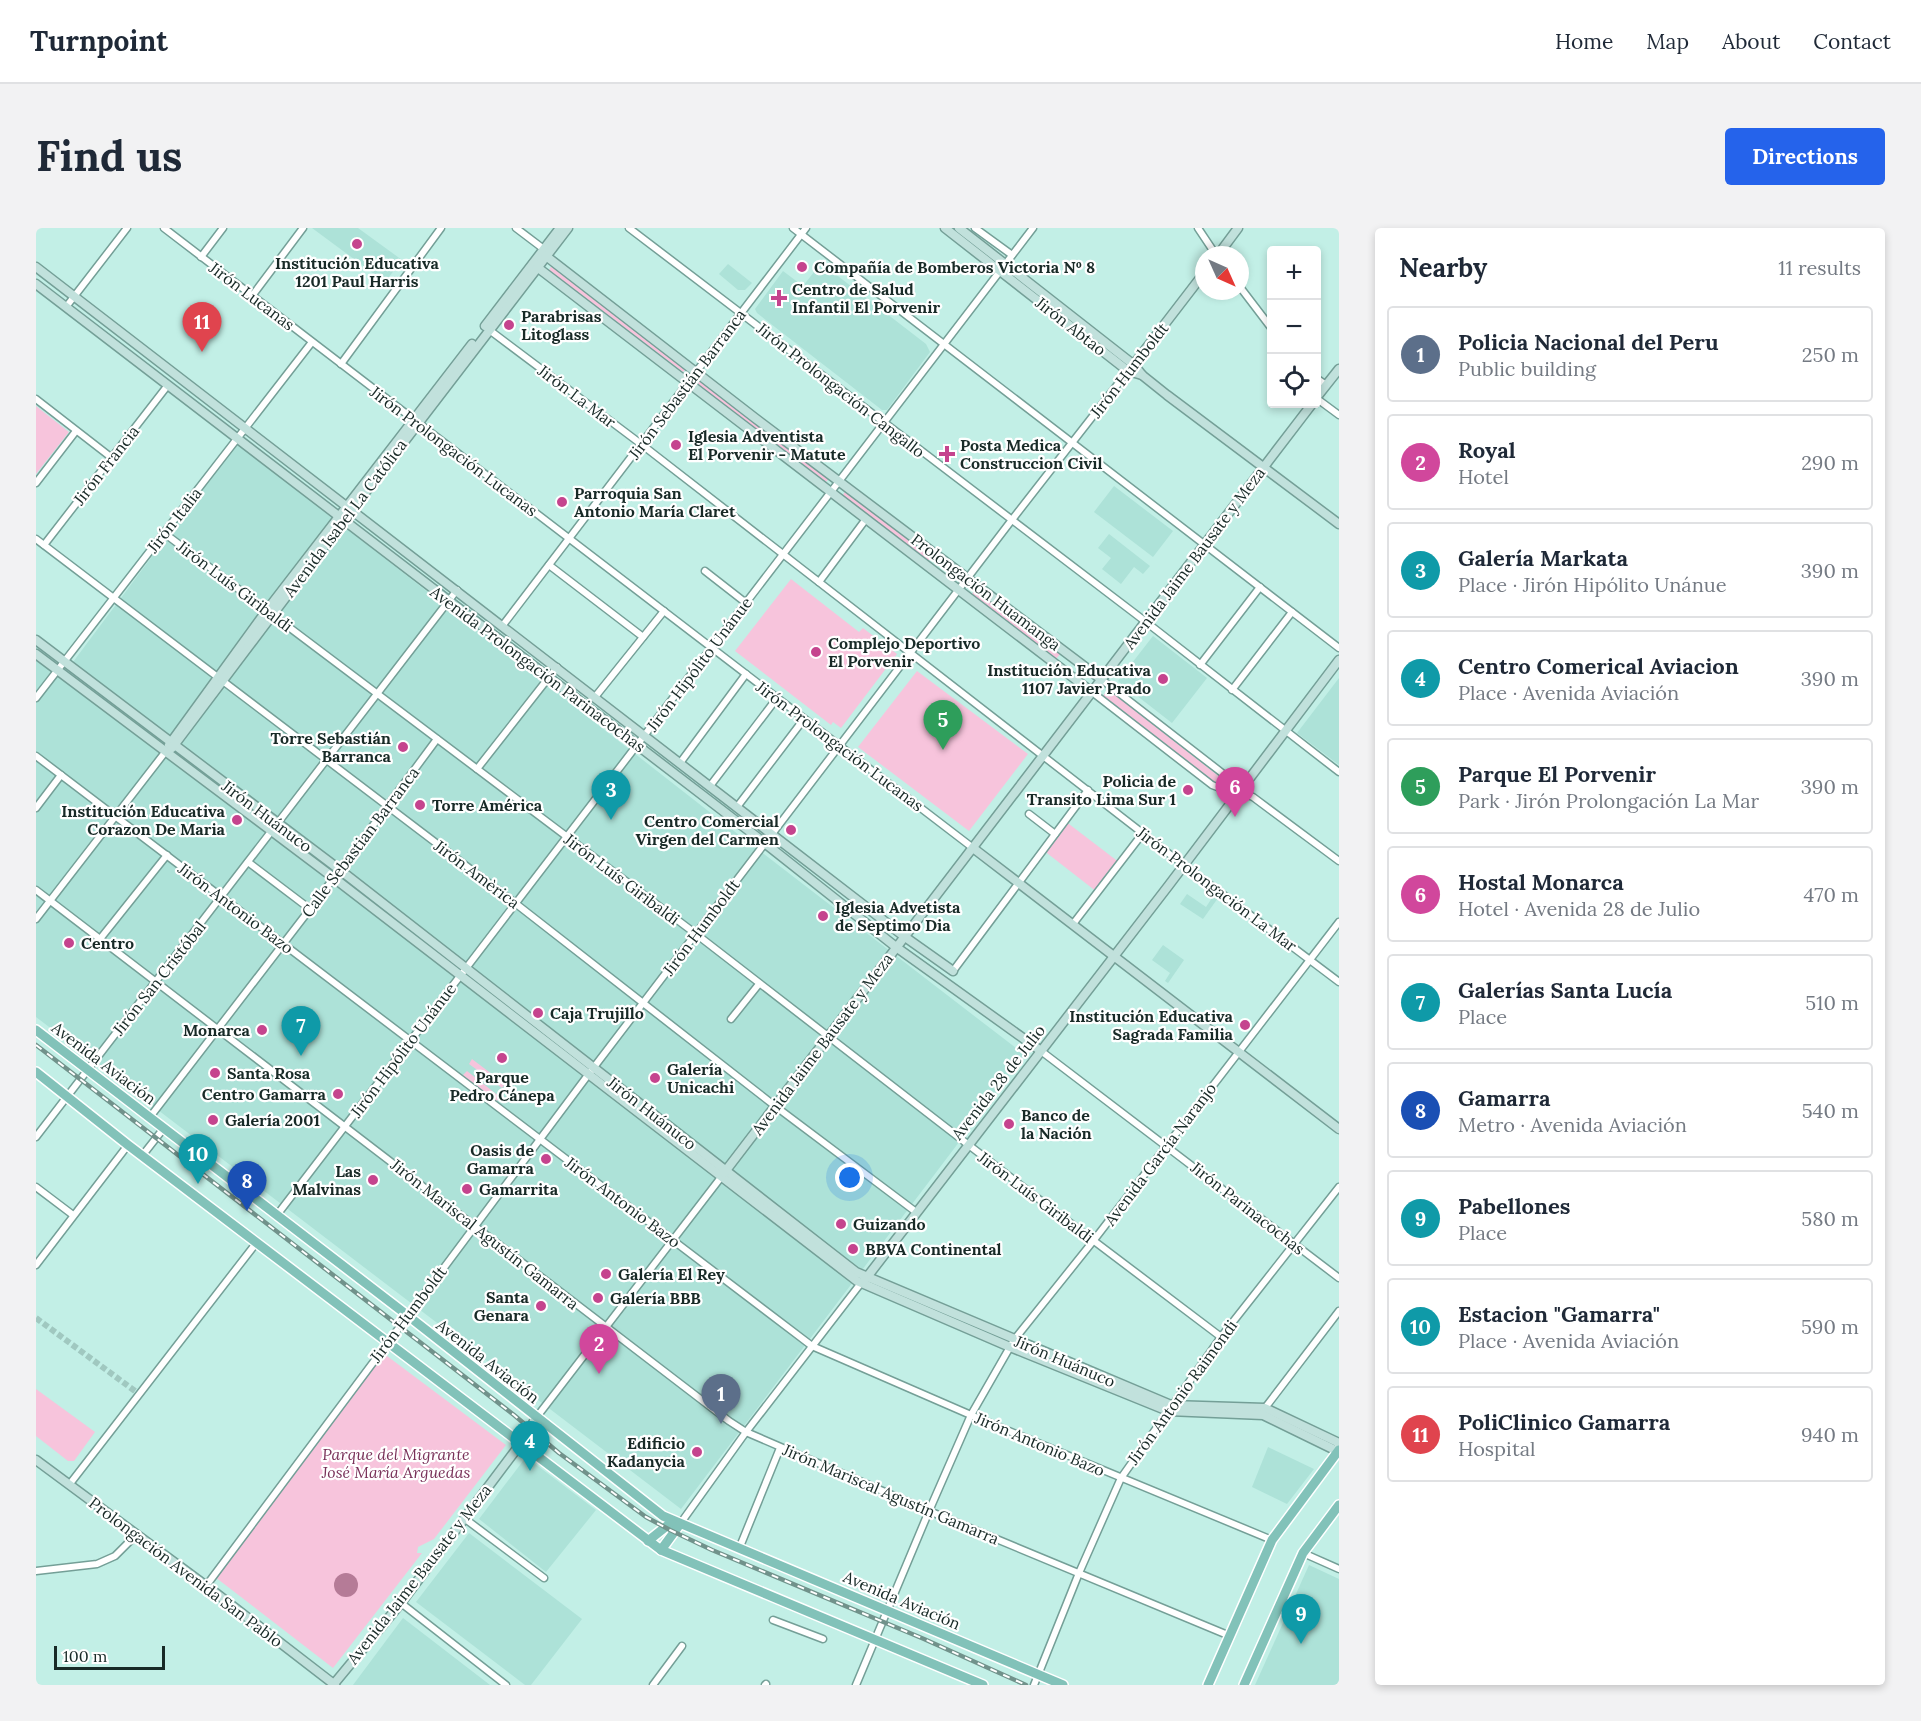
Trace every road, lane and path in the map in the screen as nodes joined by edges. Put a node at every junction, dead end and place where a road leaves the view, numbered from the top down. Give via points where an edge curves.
1 (127, 228) edge
2 (164, 228) edge
3 (223, 228) edge
4 (303, 228) edge
5 (440, 228) edge
6 (516, 228) edge
7 (560, 228) edge
8 (568, 228) edge
9 (629, 228) edge
10 (793, 228) edge
11 (806, 228) edge
12 (945, 228) edge
13 (959, 228) edge
14 (975, 228) edge
15 (1033, 228) edge
16 (1198, 228) edge
17 (1238, 228) edge
18 (801, 234) junction
19 (1211, 246) edge
20 (1224, 246) edge
21 (545, 253) junction
22 (1012, 255) junction
23 (201, 257) junction
24 (535, 266) junction
25 (36, 267) edge
26 (1003, 268) junction
27 (36, 284) edge
28 (1195, 285) edge
29 (74, 296) junction
30 (252, 296) junction
31 (1249, 299) edge
32 (66, 307) junction
33 (741, 313) junction
34 (1267, 322) edge
35 (487, 329) junction
36 (312, 342) junction
37 (944, 344) junction
38 (341, 364) junction
39 (1131, 368) junction
40 (1339, 369) edge
41 (696, 372) junction
42 (1321, 381) edge
43 (687, 384) junction
44 (168, 385) junction
45 (1326, 385) junction
46 (1321, 392) edge
47 (36, 399) edge
48 (1321, 401) edge
49 (1309, 408) edge
50 (1339, 415) edge
51 (416, 421) junction
52 (883, 423) junction
53 (246, 428) junction
54 (76, 431) junction
55 (238, 438) junction
56 (1071, 443) junction
57 (641, 444) junction
58 (112, 458) junction
59 (1264, 466) junction
60 (839, 481) junction
61 (36, 483) edge
62 (831, 492) junction
63 (350, 507) junction
64 (342, 518) junction
65 (866, 519) junction
66 (1011, 521) junction
67 (1339, 524) edge
68 (164, 533) junction
69 (569, 538) junction
70 (36, 539) edge
71 (1205, 544) junction
72 (44, 545) junction
73 (783, 554) junction
74 (549, 565) junction
75 (705, 571) dead end
76 (967, 579) junction
77 (819, 582) junction
78 (1260, 587) junction
79 (457, 590) junction
80 (959, 590) junction
81 (114, 598) junction
82 (449, 601) junction
83 (746, 603) junction
84 (664, 611) junction
85 (270, 612) junction
86 (1292, 612) junction
87 (1146, 622) junction
88 (502, 625) junction
89 (643, 637) junction
90 (36, 640) edge
91 (711, 647) junction
92 (1339, 648) edge
93 (910, 652) junction
94 (36, 654) edge
95 (1339, 660) edge
96 (64, 662) junction
97 (1200, 665) junction
98 (557, 668) junction
99 (58, 671) junction
100 (746, 674) junction
101 (549, 677) junction
102 (220, 679) junction
103 (1101, 679) junction
104 (1232, 690) junction
105 (1092, 692) junction
106 (378, 694) junction
107 (595, 697) junction
108 (36, 698) edge
109 (777, 698) junction
110 (804, 719) junction
111 (1284, 731) junction
112 (644, 735) junction
113 (437, 739) junction
114 (637, 745) junction
115 (839, 745) junction
116 (170, 747) junction
117 (1043, 755) junction
118 (36, 756) edge
119 (327, 760) junction
120 (680, 763) junction
121 (477, 769) junction
122 (1339, 772) edge
123 (61, 775) junction
124 (710, 786) junction
125 (1088, 790) junction
126 (1239, 791) junction
127 (388, 806) junction
128 (737, 807) junction
129 (36, 808) edge
130 (1029, 814) dead end
131 (116, 816) junction
132 (277, 824) junction
133 (271, 832) junction
134 (1143, 833) junction
135 (772, 834) junction
136 (1055, 834) junction
137 (566, 837) junction
138 (765, 843) junction
139 (973, 848) junction
140 (167, 855) junction
141 (1339, 861) edge
142 (248, 862) junction
143 (1184, 864) junction
144 (337, 874) junction
145 (1019, 883) junction
146 (36, 890) edge
147 (221, 897) junction
148 (50, 901) junction
149 (515, 903) junction
150 (310, 909) junction
151 (36, 919) edge
152 (1339, 922) edge
153 (1073, 924) junction
154 (696, 934) junction
155 (905, 937) junction
156 (100, 939) junction
157 (283, 944) junction
158 (897, 947) junction
159 (1114, 956) junction
160 (1310, 960) junction
161 (953, 971) joint
162 (463, 972) junction
163 (156, 981) junction
164 (1339, 982) edge
165 (759, 984) junction
166 (644, 1002) junction
167 (731, 1019) dead end
168 (217, 1029) junction
169 (36, 1030) edge
170 (829, 1036) junction
171 (410, 1040) junction
172 (1041, 1051) junction
173 (1239, 1052) junction
174 (88, 1069) junction
175 (591, 1071) junction
176 (36, 1072) edge
177 (67, 1097) junction
178 (775, 1106) junction
179 (150, 1117) junction
180 (344, 1126) junction
181 (164, 1128) junction
182 (1339, 1129) edge
183 (36, 1137) edge
184 (540, 1139) junction
185 (128, 1145) junction
186 (968, 1145) junction
187 (1166, 1145) junction
188 (142, 1156) junction
189 (724, 1173) junction
190 (1339, 1186) edge
191 (36, 1187) edge
192 (916, 1212) junction
193 (73, 1215) junction
194 (277, 1215) junction
195 (474, 1226) junction
196 (672, 1240) junction
197 (1094, 1240) junction
198 (257, 1242) junction
199 (1294, 1244) junction
200 (36, 1265) edge
201 (1339, 1278) edge
202 (864, 1281) junction
203 (1339, 1311) edge
204 (407, 1315) junction
205 (606, 1327) junction
206 (1221, 1337) junction
207 (387, 1342) junction
208 (1012, 1343) junction
209 (812, 1346) junction
210 (1170, 1408) junction
211 (1264, 1408) junction
212 (971, 1415) junction
213 (536, 1418) junction
214 (746, 1432) junction
215 (520, 1443) junction
216 (780, 1448) junction
217 (1339, 1449) edge
218 (36, 1460) edge
219 (1121, 1478) junction
220 (69, 1485) junction
221 (1339, 1505) edge
222 (929, 1511) junction
223 (464, 1518) junction
224 (680, 1524) junction
225 (136, 1536) junction
226 (1272, 1540) junction
227 (648, 1541) junction
228 (739, 1549) junction
229 (661, 1550) junction
230 (1303, 1553) junction
231 (1339, 1569) edge
232 (36, 1570) edge
233 (1079, 1573) junction
234 (544, 1578) dead end
235 (206, 1586) junction
236 (401, 1603) junction
237 (888, 1611) junction
238 (773, 1620) dead end
239 (1230, 1636) junction
240 (823, 1639) dead end
241 (875, 1640) junction
242 (682, 1646) dead end
243 (1038, 1674) junction
244 (334, 1685) edge
245 (506, 1685) edge
246 (652, 1685) edge
247 (856, 1685) edge
248 (983, 1685) edge
249 (1034, 1685) edge
250 (1063, 1685) edge
251 (1208, 1685) edge
252 (1244, 1685) edge

1 - 29 street
2 - 23 street, Jirón Lucanas
3 - 23 street
4 - 30 street
5 - 38 street
6 - 21 street, Prolongación Huamanga
7 - 21 street, Avenida Isabel La Católica
8 - 21 street, Avenida Isabel La Católica
9 - 33 street, Jirón Prolongación Cangallo
10 - 18 street
11 - 18 street, Jirón Sebastián Barranca
12 - 26 street, Jirón Abtao
13 - 26 street, Jirón Abtao
14 - 22 street
15 - 22 street, Jirón Hipólito Unánue
16 - 19 street
17 - 20 street
18 - 33 street, Jirón Sebastián Barranca
18 - 37 street
21 - 24 street, Avenida Isabel La Católica
21 - 41 street, Prolongación Huamanga
22 - 26 street, Jirón Hipólito Unánue
23 - 30 street, Jirón Lucanas
24 - 35 street, Avenida Isabel La Católica
24 - 43 street, Prolongación Huamanga
25 - 29 street, Avenida Prolongación Parinacochas
26 - 37 street, Jirón Hipólito Unánue
26 - 39 street, Jirón Abtao
27 - 32 street, Avenida Prolongación Parinacochas
28 - 39 street, Jirón Humboldt
29 - 32 street
29 - 53 street, Avenida Prolongación Parinacochas
30 - 36 street, Jirón Lucanas
31 - 34 street
32 - 44 street, Avenida Prolongación Parinacochas
33 - 41 street, Jirón Sebastián Barranca
33 - 52 street, Jirón Prolongación Cangallo
35 - 51 street, Avenida Isabel La Católica
35 - 57 street, Jirón La Mar
36 - 38 street, Jirón Lucanas
36 - 53 street, Jirón Italia
37 - 52 street, Jirón Hipólito Unánue
37 - 56 street
38 - 51 street, Jirón Prolongación Lucanas
39 - 56 street, Jirón Humboldt
39 - 59 street, Jirón Abtao
40 - 45 street
41 - 43 street, Jirón Sebastián Barranca
41 - 60 street, Prolongación Huamanga
42 - 45 street
43 - 57 street, Jirón Sebastián Barranca
43 - 62 street, Prolongación Huamanga
44 - 55 street, Avenida Prolongación Parinacochas
44 - 58 street, Jirón Francia
45 - 46 street
47 - 54 street
48 - 50 street
49 - 59 street, Avenida Jaime Bausate y Meza
51 - 63 street, Avenida Isabel La Católica
51 - 69 street, Jirón Prolongación Lucanas
52 - 60 street, Jirón Hipólito Unánue
52 - 66 street, Jirón Prolongación Cangallo
53 - 55 street, Jirón Italia
53 - 63 street, Avenida Prolongación Parinacochas
54 - 58 street
54 - 61 street
55 - 64 street, Avenida Prolongación Parinacochas
55 - 68 street, Jirón Italia
56 - 66 street, Jirón Humboldt
56 - 71 street
57 - 69 street, Jirón Sebastián Barranca
57 - 73 street, Jirón La Mar
58 - 72 street, Jirón Francia
59 - 67 street, Jirón Abtao
59 - 71 street, Avenida Jaime Bausate y Meza
60 - 62 street, Jirón Hipólito Unánue
60 - 76 street, Prolongación Huamanga
62 - 65 street, Prolongación Huamanga
62 - 73 street, Jirón Hipólito Unánue
63 - 64 street, Avenida Isabel La Católica
63 - 79 street, Avenida Prolongación Parinacochas
64 - 82 street, Avenida Prolongación Parinacochas
64 - 85 street, Avenida Isabel La Católica
65 - 77 street
65 - 80 street, Prolongación Huamanga
66 - 76 street, Jirón Humboldt
66 - 87 street, Jirón Prolongación Cangallo
68 - 81 street, Jirón Italia
68 - 85 street, Jirón Luís Giribaldi
69 - 74 street, Jirón Sebastián Barranca
69 - 84 street, Jirón Prolongación Lucanas
70 - 72 street, Jirón Amèrica
71 - 78 street
71 - 87 street, Avenida Jaime Bausate y Meza
72 - 81 street, Jirón Amèrica
73 - 77 street, Jirón Prolongación La Mar
73 - 83 street, Jirón Hipólito Unánue
74 - 88 street, Jirón Sebastián Barranca
74 - 89 street
75 - 83 street
76 - 80 street, Jirón Humboldt
76 - 103 street, Prolongación Huamanga
77 - 93 street, Jirón Prolongación La Mar
78 - 86 street
78 - 97 street
79 - 82 street, Jirón San Cristóbal
79 - 88 street, Avenida Prolongación Parinacochas
80 - 93 street, Jirón Humboldt
80 - 105 street, Prolongación Huamanga
81 - 96 street, Jirón Italia
81 - 102 street, Jirón Amèrica
82 - 101 street, Avenida Prolongación Parinacochas
82 - 106 street, Jirón San Cristóbal
83 - 91 street, Jirón Hipólito Unánue
84 - 89 street
84 - 91 street, Jirón Prolongación Lucanas
85 - 102 street, Avenida Isabel La Católica
85 - 106 street, Jirón Luís Giribaldi
86 - 92 street
86 - 104 street
87 - 97 street, Jirón Prolongación Cangallo
87 - 103 street, Avenida Jaime Bausate y Meza
88 - 98 street, Avenida Prolongación Parinacochas
89 - 107 street
90 - 96 street, Jirón Huánuco
91 - 100 street, Jirón Prolongación Lucanas
91 - 112 street, Jirón Hipólito Unánue
93 - 115 street, Jirón Humboldt
93 - 117 street, Jirón Prolongación La Mar
94 - 99 street, Jirón Huánuco
95 - 111 street, Avenida 28 de Julio
96 - 99 street, Jirón Italia
96 - 116 street, Jirón Huánuco
97 - 104 street, Jirón Prolongación Cangallo
98 - 101 street
98 - 107 street, Avenida Prolongación Parinacochas
99 - 108 street, Jirón Italia
99 - 116 street, Jirón Huánuco
100 - 109 street, Jirón Prolongación Lucanas
100 - 120 street
101 - 114 street, Avenida Prolongación Parinacochas
101 - 121 street
102 - 116 street, Avenida Isabel La Católica
102 - 119 street, Jirón Amèrica
103 - 105 street, Avenida Jaime Bausate y Meza
103 - 126 street, Prolongación Huamanga via 1226,776
104 - 111 street, Jirón Prolongación Cangallo
105 - 117 street, Avenida Jaime Bausate y Meza
105 - 126 street, Prolongación Huamanga via 1212,785
106 - 113 street, Jirón Luís Giribaldi
106 - 119 street, Jirón San Cristóbal
107 - 112 street, Avenida Prolongación Parinacochas
109 - 110 street, Jirón Prolongación Lucanas
109 - 124 street
110 - 115 street, Jirón Prolongación Lucanas
110 - 128 street
111 - 122 street, Jirón Prolongación Cangallo
111 - 126 street, Avenida 28 de Julio
112 - 114 street, Jirón Hipólito Unánue
112 - 120 street, Avenida Prolongación Parinacochas
113 - 121 street, Jirón Luís Giribaldi
113 - 127 street, Calle Sebastian Barranca
114 - 137 street, Jirón Hipólito Unánue
114 - 138 street, Avenida Prolongación Parinacochas
115 - 135 street, Jirón Humboldt
115 - 139 street, Jirón Prolongación Lucanas
116 - 131 street, Avenida Isabel La Católica
116 - 132 street, Jirón Huánuco
116 - 133 street, Jirón Huánuco
117 - 125 street, Jirón Prolongación La Mar
117 - 139 street, Avenida Jaime Bausate y Meza
118 - 123 street, Jirón Antonio Bazo
119 - 127 street, Jirón Amèrica
119 - 132 street, Jirón San Cristóbal
120 - 124 street, Avenida Prolongación Parinacochas
121 - 137 street, Jirón Luís Giribaldi
123 - 129 street
123 - 131 street, Jirón Antonio Bazo
124 - 128 street, Avenida Prolongación Parinacochas
125 - 134 street, Jirón Prolongación La Mar
125 - 136 street
126 - 141 street via 1253,797
126 - 143 street, Avenida 28 de Julio
127 - 144 street, Calle Sebastian Barranca
127 - 149 street, Jirón Amèrica
128 - 135 street, Avenida Prolongación Parinacochas
130 - 136 street
131 - 140 street, Jirón Antonio Bazo
131 - 148 street, Avenida Isabel La Católica
132 - 133 street, Jirón San Cristóbal
132 - 144 street, Jirón Huánuco
133 - 142 street, Jirón San Cristóbal
133 - 144 street, Jirón Huánuco
134 - 143 street, Jirón Prolongación La Mar
134 - 153 street
135 - 138 street, Jirón Humboldt
135 - 155 street, Avenida Prolongación Parinacochas
136 - 145 street
137 - 149 street, Jirón Hipólito Unánue
137 - 154 street, Jirón Luís Giribaldi
138 - 154 street, Jirón Humboldt
138 - 158 street, Avenida Prolongación Parinacochas
139 - 145 street, Jirón Prolongación Lucanas
139 - 155 street, Avenida Jaime Bausate y Meza
140 - 147 street, Jirón Antonio Bazo
140 - 156 street
142 - 147 street, Jirón San Cristóbal
142 - 150 street
143 - 159 street, Avenida 28 de Julio
143 - 160 street, Jirón Prolongación La Mar
144 - 150 street, Calle Sebastian Barranca
144 - 162 street, Jirón Huánuco
145 - 153 street, Jirón Prolongación Lucanas
145 - 161 street
146 - 148 street, Jirón Mariscal Agustín Gamarra
147 - 157 street, Jirón Antonio Bazo
147 - 163 street, Jirón San Cristóbal
148 - 151 street, Avenida Isabel La Católica
148 - 156 street, Jirón Mariscal Agustín Gamarra
149 - 162 street, Jirón Hipólito Unánue
149 - 166 street, Jirón Amèrica
150 - 157 street, Calle Sebastian Barranca
152 - 160 street, Avenida García Naranjo
153 - 159 street, Jirón Prolongación Lucanas
154 - 165 street, Jirón Luís Giribaldi
154 - 166 street, Jirón Humboldt
155 - 158 street, Avenida Jaime Bausate y Meza
155 - 161 street, Avenida Prolongación Parinacochas
156 - 163 street, Jirón Mariscal Agustín Gamarra
157 - 168 street, Calle Sebastian Barranca
157 - 171 street, Jirón Antonio Bazo
158 - 170 street, Avenida Jaime Bausate y Meza
158 - 172 street, Avenida Prolongación Parinacochas
159 - 172 street, Avenida 28 de Julio
159 - 173 street, Jirón Prolongación Lucanas
160 - 164 street, Jirón Prolongación La Mar
160 - 173 street, Avenida García Naranjo
162 - 171 street, Jirón Hipólito Unánue
162 - 175 street, Jirón Huánuco
163 - 168 street, Jirón Mariscal Agustín Gamarra
163 - 174 street, Jirón San Cristóbal
165 - 167 street
165 - 170 street, Jirón Luís Giribaldi
166 - 175 street, Jirón Humboldt
166 - 178 street, Jirón Amèrica
168 - 179 street, Calle Sebastian Barranca
168 - 180 street, Jirón Mariscal Agustín Gamarra
169 - 174 main road, Avenida Aviación
170 - 178 street, Avenida Jaime Bausate y Meza
170 - 186 street, Jirón Luís Giribaldi
171 - 180 street, Jirón Hipólito Unánue
171 - 184 street, Jirón Antonio Bazo
172 - 186 street, Avenida 28 de Julio
172 - 187 street, Jirón Parinacochas
173 - 182 street, Jirón Prolongación Lucanas
173 - 187 street, Avenida García Naranjo
174 - 177 street, Jirón San Cristóbal
174 - 179 main road, Avenida Aviación
175 - 184 street, Jirón Humboldt
175 - 189 street, Jirón Huánuco
176 - 177 main road
177 - 183 street, Jirón San Cristóbal
177 - 185 main road
178 - 189 street, Avenida Jaime Bausate y Meza
178 - 192 street, Jirón Amèrica
179 - 181 main road, Avenida Aviación
180 - 194 street, Jirón Hipólito Unánue
180 - 195 street, Jirón Mariscal Agustín Gamarra
181 - 188 street
181 - 194 main road, Avenida Aviación
184 - 195 street, Jirón Humboldt
184 - 196 street, Jirón Antonio Bazo
185 - 188 main road
185 - 193 street
186 - 192 street, Avenida 28 de Julio
186 - 197 street, Jirón Luís Giribaldi
187 - 197 street, Avenida García Naranjo
187 - 199 street, Jirón Parinacochas
188 - 198 main road
189 - 196 street, Avenida Jaime Bausate y Meza
189 - 202 street, Jirón Huánuco
190 - 199 street, Jirón Antonio Raimondi
191 - 193 street
192 - 202 street, Avenida 28 de Julio
193 - 200 street
194 - 204 main road, Avenida Aviación
195 - 204 street, Jirón Humboldt
195 - 205 street, Jirón Mariscal Agustín Gamarra
196 - 205 street, Avenida Jaime Bausate y Meza
196 - 209 street, Jirón Antonio Bazo
197 - 206 street, Jirón Luís Giribaldi
197 - 208 street, Avenida García Naranjo
198 - 207 main road
198 - 220 street
199 - 201 street, Jirón Parinacochas
199 - 206 street, Jirón Antonio Raimondi
202 - 208 street, Jirón Huánuco
202 - 209 street, Avenida 28 de Julio
203 - 211 street
204 - 207 street, Jirón Humboldt
204 - 213 main road, Avenida Aviación
205 - 213 street, Avenida Jaime Bausate y Meza
205 - 214 street, Jirón Mariscal Agustín Gamarra
206 - 210 street, Jirón Antonio Raimondi
207 - 215 main road
207 - 235 street, Jirón Humboldt
208 - 210 street, Jirón Huánuco
208 - 212 street, Avenida García Naranjo
209 - 212 street, Jirón Antonio Bazo
209 - 214 street, Avenida 28 de Julio
210 - 211 street, Jirón Huánuco
210 - 217 street, Jirón Huánuco via 1263,1416
210 - 219 street, Jirón Antonio Raimondi
211 - 217 street, Jirón Huánuco
212 - 219 street, Jirón Antonio Bazo
212 - 222 street, Avenida García Naranjo
213 - 215 street, Avenida Jaime Bausate y Meza
213 - 224 main road, Avenida Aviación via 663,1516
214 - 216 street, Jirón Mariscal Agustín Gamarra
214 - 224 street, Avenida 28 de Julio
215 - 223 street, Avenida Jaime Bausate y Meza
215 - 227 main road
216 - 222 street, Jirón Mariscal Agustín Gamarra
216 - 228 street
217 - 226 main road
218 - 220 street, Prolongación Avenida San Pablo
219 - 226 street, Jirón Antonio Bazo
219 - 233 street, Jirón Antonio Raimondi
220 - 225 street, Prolongación Avenida San Pablo
221 - 230 main road
222 - 233 street, Jirón Mariscal Agustín Gamarra
222 - 237 street, Avenida García Naranjo
223 - 234 street
223 - 236 street, Avenida Jaime Bausate y Meza
224 - 227 main road, Avenida 28 de Julio via 668,1525
224 - 228 main road, Avenida Aviación
224 - 229 main road, Avenida 28 de Julio
225 - 232 street via 115,1556 97,1564
225 - 235 street, Prolongación Avenida San Pablo
226 - 239 main road
227 - 229 main road
228 - 237 main road, Avenida Aviación
229 - 241 main road
230 - 231 street
230 - 252 main road
233 - 239 street, Jirón Mariscal Agustín Gamarra
233 - 243 street, Jirón Antonio Raimondi
235 - 244 street, Prolongación Avenida San Pablo
236 - 244 street, Avenida Jaime Bausate y Meza
236 - 245 street
237 - 241 street, Avenida García Naranjo
237 - 243 main road, Avenida Aviación
238 - 240 street
239 - 251 main road
241 - 247 street, Avenida García Naranjo
241 - 248 main road
242 - 246 street
243 - 249 street, Jirón Antonio Raimondi
243 - 250 main road, Avenida Aviación

